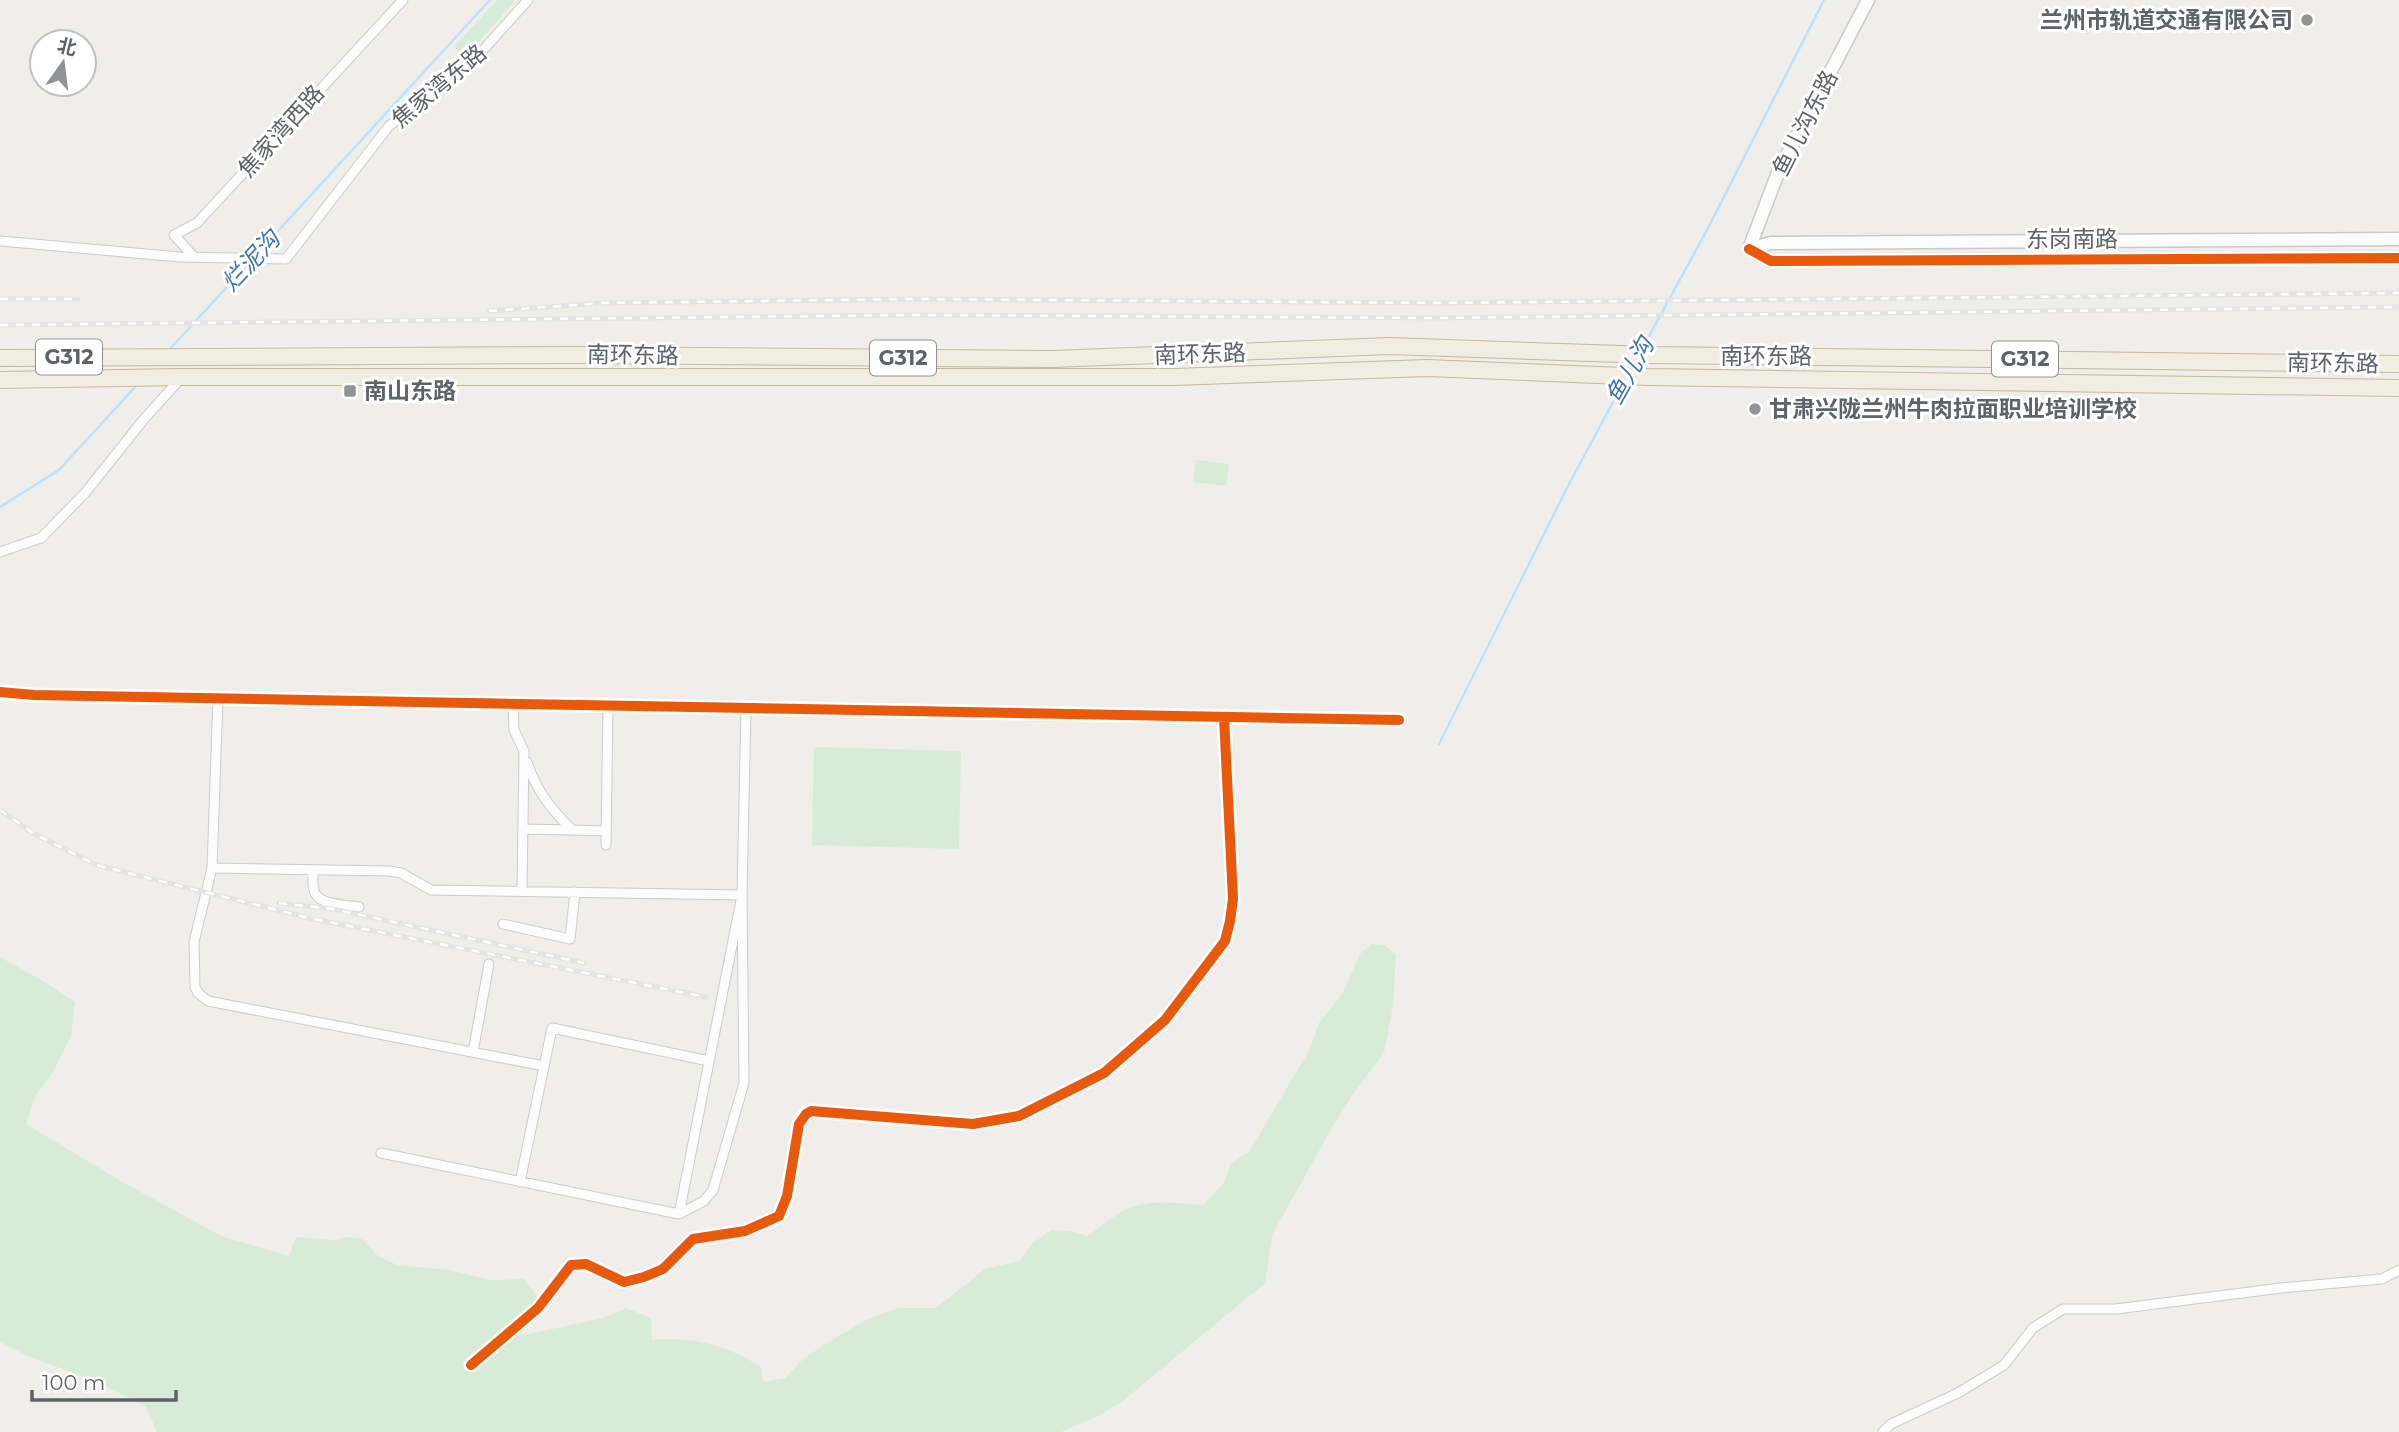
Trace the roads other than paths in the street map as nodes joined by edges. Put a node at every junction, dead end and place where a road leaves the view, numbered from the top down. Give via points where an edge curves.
1 (403, 0) edge
2 (528, 0) edge
3 (1868, 0) edge
4 (2399, 239) edge
5 (0, 241) edge
6 (1749, 248) junction
7 (194, 257) junction
8 (2399, 258) edge
9 (1390, 346) junction
10 (0, 358) edge
11 (2316, 363) junction
12 (2399, 364) edge
13 (1391, 369) junction
14 (176, 378) junction
15 (0, 380) edge
16 (2316, 386) junction
17 (2399, 388) edge
18 (0, 552) edge
19 (0, 692) edge
20 (218, 698) junction
21 (513, 704) junction
22 (608, 705) junction
23 (746, 708) junction
24 (1224, 717) junction
25 (1399, 720) dead end
26 (524, 751) junction
27 (523, 828) junction
28 (572, 830) junction
29 (606, 831) junction
30 (606, 845) dead end
31 (212, 868) junction
32 (313, 870) junction
33 (523, 891) junction
34 (575, 892) junction
35 (742, 895) junction
36 (359, 907) dead end
37 (503, 925) dead end
38 (489, 964) dead end
39 (473, 1052) junction
40 (709, 1060) junction
41 (544, 1066) junction
42 (381, 1153) dead end
43 (520, 1182) junction
44 (679, 1214) junction
45 (2399, 1270) edge
46 (471, 1364) dead end
47 (1883, 1432) edge

1 - 7 street, 焦家湾西路 via 197,223 174,235
2 - 7 street, 焦家湾东路 via 468,67 389,126 286,258
3 - 6 street, 鱼儿沟东路 via 1779,170
4 - 6 street, 东岗南路 via 1771,243
5 - 7 street
6 - 8 street, 东岗南路 via 1771,261
9 - 10 highway, 南环东路 / G312 via 1053,359 578,355
9 - 11 highway, 南环东路 / G312 via 1650,355
9 - 13 highway
11 - 12 highway, 南环东路 / G312
11 - 16 highway
13 - 14 highway, 南环东路 / G312 via 1160,377
13 - 16 highway, 南环东路 / G312
14 - 15 highway, 南环东路 / G312
14 - 18 street via 85,493 41,538
16 - 17 highway, 南环东路 / G312
19 - 20 street
20 - 21 street
20 - 31 street
21 - 22 street
21 - 26 street via 514,730
22 - 23 street
22 - 29 street
23 - 24 street
23 - 35 street
24 - 25 street
24 - 46 street via 1233,899 1225,942 1165,1020 1104,1073 1019,1116 973,1124 811,1111 799,1124 787,1196 779,1216 744,1231 693,1239 663,1269 624,1282 586,1264 571,1265 538,1308
26 - 27 street
26 - 28 street via 533,781 549,808
27 - 28 street
27 - 33 street
28 - 29 street
29 - 30 street
31 - 32 street
31 - 39 street via 194,942 195,987 203,998
32 - 33 street via 401,873 431,890
32 - 36 street via 318,897
33 - 34 street
34 - 35 street
34 - 37 street via 570,939
35 - 40 street
35 - 44 street via 744,1083 713,1190 704,1201
38 - 39 street
39 - 41 street
40 - 41 street via 552,1028
40 - 44 street
41 - 43 street
42 - 43 street
43 - 44 street
45 - 47 street via 2382,1279 2116,1309 2063,1309 2033,1328 2004,1365

